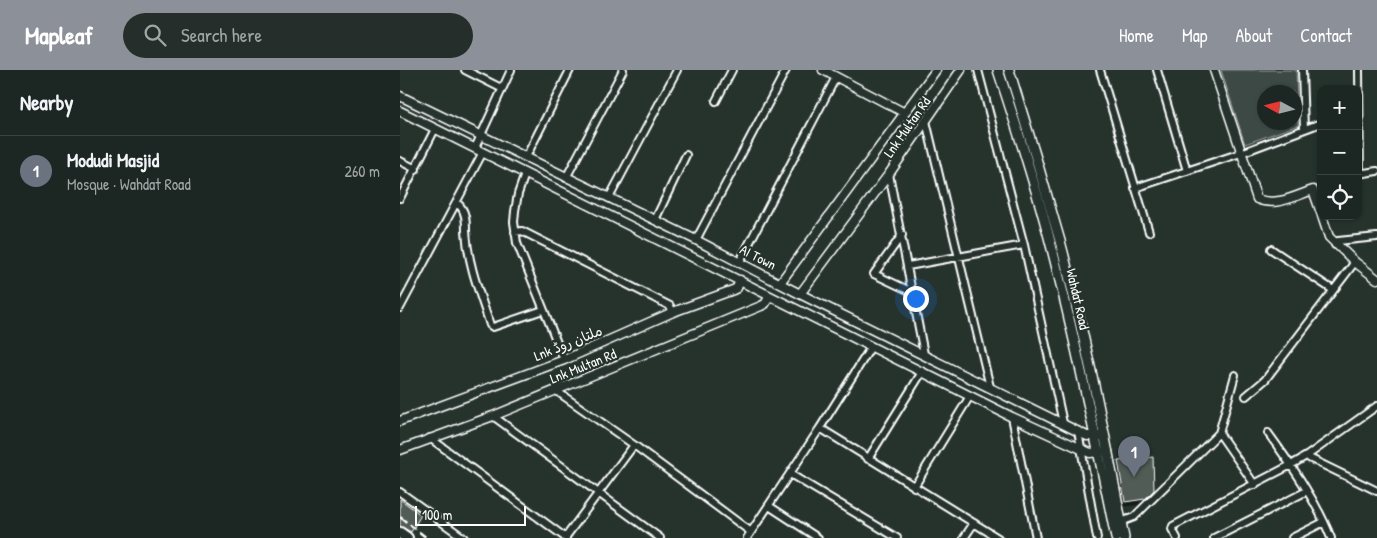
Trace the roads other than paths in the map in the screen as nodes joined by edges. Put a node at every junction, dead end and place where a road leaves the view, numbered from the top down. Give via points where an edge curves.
1 (465, 70) edge
2 (510, 70) edge
3 (570, 70) edge
4 (623, 70) edge
5 (676, 70) edge
6 (732, 70) edge
7 (786, 70) edge
8 (822, 70) edge
9 (961, 70) edge
10 (978, 70) edge
11 (998, 70) edge
12 (1009, 70) edge
13 (1100, 70) edge
14 (1157, 70) edge
15 (1214, 70) edge
16 (1302, 70) edge
17 (1359, 70) edge
18 (932, 72) edge
19 (836, 77) junction
20 (1359, 85) edge
21 (501, 88) junction
22 (400, 96) edge
23 (716, 101) dead end
24 (400, 111) edge
25 (905, 113) junction
26 (926, 121) junction
27 (1317, 124) edge
28 (435, 129) junction
29 (1304, 129) junction
30 (481, 135) junction
31 (475, 148) junction
32 (483, 152) junction
33 (1241, 153) junction
34 (686, 155) dead end
35 (526, 157) junction
36 (400, 161) edge
37 (416, 169) junction
38 (1187, 171) junction
39 (1377, 171) edge
40 (524, 174) junction
41 (890, 174) junction
42 (1362, 174) edge
43 (566, 178) junction
44 (1135, 188) junction
45 (1317, 189) edge
46 (400, 198) edge
47 (609, 198) junction
48 (457, 203) junction
49 (655, 220) junction
50 (1323, 220) edge
51 (515, 232) junction
52 (1149, 232) dead end
53 (902, 235) junction
54 (1377, 237) edge
55 (696, 240) junction
56 (1336, 244) junction
57 (1024, 245) junction
58 (1270, 249) dead end
59 (958, 257) junction
60 (739, 262) junction
61 (1355, 262) junction
62 (908, 266) junction
63 (1377, 279) edge
64 (740, 280) junction
65 (780, 283) junction
66 (790, 288) junction
67 (1334, 290) junction
68 (912, 292) junction
69 (800, 294) junction
70 (770, 296) junction
71 (783, 302) junction
72 (400, 308) edge
73 (543, 310) junction
74 (673, 312) junction
75 (899, 342) junction
76 (871, 346) junction
77 (924, 354) junction
78 (892, 357) junction
79 (564, 360) junction
80 (922, 372) junction
81 (1235, 375) dead end
82 (990, 387) junction
83 (555, 390) junction
84 (970, 396) junction
85 (1246, 396) dead end
86 (1377, 406) edge
87 (493, 416) junction
88 (1012, 417) junction
89 (400, 421) edge
90 (1063, 423) junction
91 (820, 428) junction
92 (1078, 431) junction
93 (1268, 432) dead end
94 (1219, 433) junction
95 (1100, 436) junction
96 (430, 438) junction
97 (634, 445) junction
98 (1081, 449) junction
99 (400, 450) edge
100 (1103, 452) junction
101 (1308, 455) junction
102 (868, 459) junction
103 (1291, 465) junction
104 (790, 474) junction
105 (1255, 485) junction
106 (914, 487) junction
107 (1307, 491) junction
108 (1377, 491) edge
109 (400, 492) edge
110 (598, 493) junction
111 (769, 506) junction
112 (1121, 522) junction
113 (1324, 522) junction
114 (974, 523) junction
115 (400, 533) edge
116 (749, 535) edge
117 (407, 538) edge
118 (464, 538) edge
119 (565, 538) edge
120 (660, 538) edge
121 (818, 538) edge
122 (896, 538) edge
123 (964, 538) edge
124 (998, 538) edge
125 (1036, 538) edge
126 (1097, 538) edge
127 (1116, 538) edge
128 (1124, 538) edge
129 (1177, 538) edge
130 (1214, 538) edge
131 (1292, 538) edge
132 (1331, 538) edge

1 - 21 street
2 - 21 street
3 - 35 street
4 - 43 street
5 - 47 street
6 - 23 street
7 - 55 street
8 - 19 street
9 - 26 street, Lnk Multan Rd
10 - 57 street
11 - 95 main road, Wahdat Road via 1051,243
12 - 95 main road, Wahdat Road via 1060,242
13 - 44 street
14 - 38 street
15 - 33 street
16 - 29 street
17 - 20 street
18 - 25 street, Lnk Multan Rd
19 - 25 street
19 - 60 street
21 - 30 street
22 - 30 street, AI Town
24 - 28 street
25 - 65 street, Lnk Multan Rd
26 - 41 street, Lnk Multan Rd
26 - 59 street
27 - 29 street
28 - 31 street
28 - 37 street
29 - 33 street
30 - 31 street
30 - 35 street, AI Town
31 - 32 street
32 - 40 street
32 - 48 street
33 - 38 street
33 - 45 street via 1256,199 1277,202
34 - 49 street
35 - 43 street, AI Town
36 - 37 street
37 - 46 street
38 - 44 street
39 - 42 street
40 - 51 street via 514,211
40 - 64 street
41 - 53 street
41 - 69 street, Lnk Multan Rd
43 - 47 street, AI Town
44 - 52 street
47 - 49 street, AI Town
48 - 72 street
48 - 73 street via 465,217 470,265 490,325 493,327
49 - 55 street, AI Town
50 - 56 street via 1328,237
51 - 73 street
51 - 74 street via 522,231 670,306
53 - 62 street
53 - 68 street via 874,274
54 - 56 street via 1338,241
55 - 60 street, AI Town
56 - 61 street
57 - 59 street
57 - 90 street
58 - 67 street
59 - 62 street
59 - 82 street
60 - 65 street, AI Town
61 - 63 street
61 - 67 street
62 - 68 street
64 - 70 street
64 - 74 street, Lnk ملتان روڈ via 733,290
65 - 66 street, AI Town
66 - 69 street, AI Town
66 - 71 street
67 - 85 street via 1265,380
68 - 77 street
69 - 75 street, AI Town
70 - 71 street
70 - 83 street, Lnk Multan Rd via 761,306
71 - 76 street
73 - 79 street
74 - 79 street, Lnk ملتان روڈ
75 - 77 street, AI Town
75 - 78 street
76 - 78 street
76 - 91 street
77 - 82 street, AI Town
78 - 80 street
79 - 89 street, Lnk ملتان روڈ
80 - 84 street
80 - 102 street
81 - 94 street
82 - 90 street, AI Town
83 - 87 street, Lnk Multan Rd
83 - 97 street
84 - 88 street
84 - 106 street
86 - 101 street
87 - 96 street, Lnk Multan Rd
87 - 110 street
88 - 98 street
88 - 125 street
90 - 92 street, AI Town
91 - 102 street
91 - 104 street
92 - 95 street, AI Town via 1090,437
92 - 98 street
93 - 103 street
94 - 105 street
94 - 112 street via 1134,517
95 - 100 main road, Wahdat Road
96 - 99 street, Lnk Multan Rd
96 - 119 street
97 - 110 street
97 - 116 street
98 - 100 street via 1090,453
98 - 126 street
100 - 112 main road, Wahdat Road
100 - 127 main road, Wahdat Road
101 - 103 street
101 - 108 street
102 - 106 street
103 - 105 street
103 - 107 street
104 - 111 street
104 - 122 street
105 - 129 street via 1173,526
106 - 114 street
107 - 113 street
107 - 130 street
109 - 118 street
110 - 119 street
110 - 120 street
111 - 116 street
111 - 121 street
112 - 128 main road, Wahdat Road
113 - 131 street
113 - 132 street
114 - 123 street
114 - 124 street
115 - 117 main road

